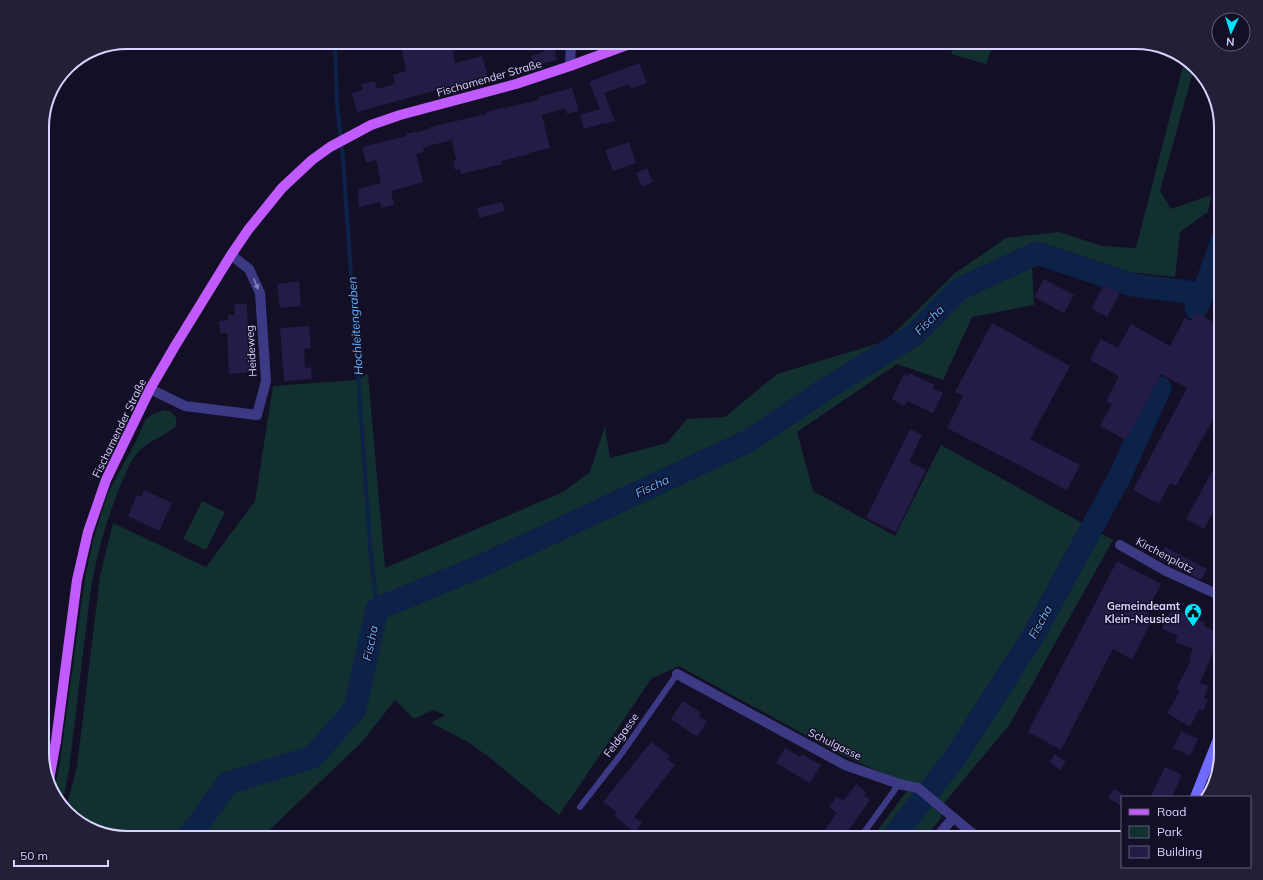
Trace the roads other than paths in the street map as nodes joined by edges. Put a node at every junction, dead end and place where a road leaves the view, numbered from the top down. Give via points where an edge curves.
1 (571, 49) edge
2 (616, 49) edge
3 (570, 66) junction
4 (231, 255) junction
5 (150, 389) junction
6 (1120, 545) dead end
7 (1214, 593) edge
8 (677, 674) joint
9 (1214, 750) edge
10 (51, 768) edge
11 (899, 784) junction
12 (1195, 796) edge
13 (580, 807) dead end
14 (953, 818) junction
15 (865, 831) edge
16 (942, 831) edge
17 (969, 831) edge

1 - 3 street
2 - 3 main road, Fischamender Straße
3 - 4 main road, Fischamender Straße via 516,84 400,115 371,125 336,144 312,160 282,188
4 - 5 main road, Fischamender Straße
4 -> 5 street, Heideweg via 249,269 260,293 266,381 257,415 185,406
5 - 10 main road, Fischamender Straße via 106,480 88,532 78,580
6 - 7 street, Kirchenplatz via 1166,571
8 - 11 street, Schulgasse via 845,765
8 - 13 lane, Feldgasse via 622,753
9 - 12 main road
11 - 14 street, Schulgasse via 918,788
11 - 15 lane
14 - 16 street
14 - 17 street, Schulgasse

